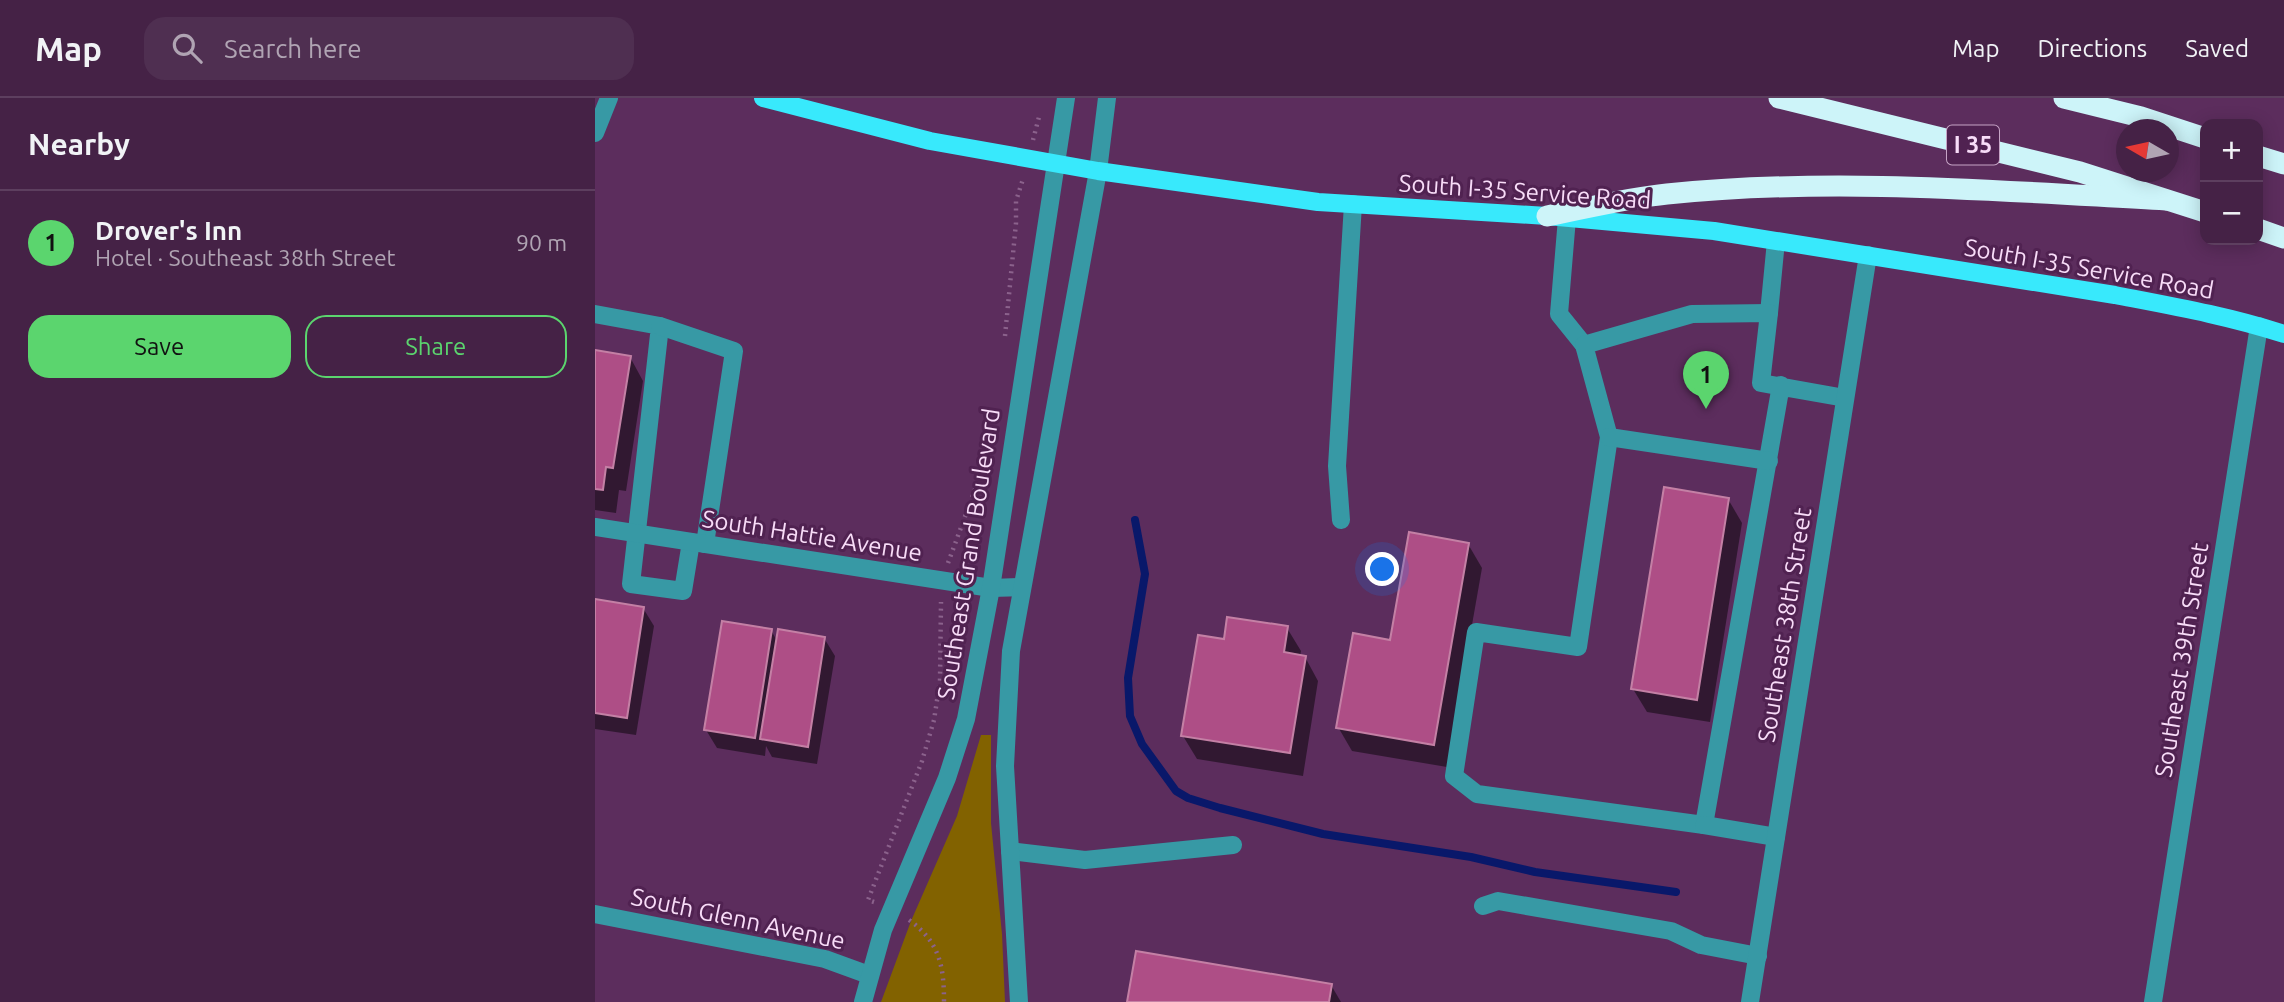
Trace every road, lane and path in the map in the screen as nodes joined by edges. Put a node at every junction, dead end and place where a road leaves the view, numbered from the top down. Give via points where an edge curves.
1 (610, 98) edge
2 (763, 98) edge
3 (1779, 98) edge
4 (2064, 98) edge
5 (2103, 98) edge
6 (1065, 100) edge
7 (1107, 103) edge
8 (2141, 117) junction
9 (595, 133) edge
10 (2200, 136) edge
11 (2263, 158) edge
12 (1054, 164) junction
13 (2284, 164) edge
14 (1098, 172) junction
15 (2166, 200) junction
16 (1353, 204) junction
17 (2200, 210) edge
18 (1557, 217) junction
19 (2263, 231) edge
20 (2284, 238) edge
21 (1776, 241) junction
22 (1868, 255) junction
23 (1769, 313) junction
24 (595, 314) edge
25 (660, 326) junction
26 (2259, 326) junction
27 (2284, 334) edge
28 (1584, 345) junction
29 (1781, 386) junction
30 (1845, 398) junction
31 (1609, 437) junction
32 (1769, 461) junction
33 (1341, 520) dead end
34 (595, 527) edge
35 (639, 534) junction
36 (698, 543) junction
37 (1022, 587) junction
38 (991, 588) junction
39 (1704, 825) junction
40 (1776, 837) junction
41 (1233, 845) dead end
42 (1010, 851) junction
43 (1483, 906) dead end
44 (595, 914) edge
45 (1758, 956) junction
46 (869, 975) junction
47 (863, 1002) edge
48 (1019, 1002) edge
49 (1750, 1002) edge
50 (2153, 1002) edge

1 - 9 street
2 - 12 main road, South I-35 Service Road via 930,141
3 - 15 highway, I 35 via 2080,172
4 - 8 highway
5 - 8 highway
6 - 12 street, Southeast Grand Boulevard
7 - 14 street
8 - 10 highway
11 - 13 highway
12 - 14 main road, South I-35 Service Road
12 - 38 street, Southeast Grand Boulevard
14 - 16 main road, South I-35 Service Road
14 - 37 street
15 - 17 highway, I 35
15 - 18 highway via 1817,185 1666,194
16 - 18 main road, South I-35 Service Road
16 - 33 street via 1337,466
18 - 21 main road, South I-35 Service Road
18 - 28 street via 1559,314
19 - 20 highway
21 - 22 main road, South I-35 Service Road
21 - 23 street
22 - 26 main road, South I-35 Service Road via 2128,298
22 - 30 street, Southeast 38th Street
23 - 28 street via 1692,314
23 - 29 street via 1761,383
24 - 25 street
25 - 35 street
25 - 36 street via 734,351
26 - 27 main road, South I-35 Service Road
26 - 50 street, Southeast 39th Street
28 - 31 street
29 - 30 street
29 - 32 street
30 - 40 street, Southeast 38th Street
31 - 32 street
31 - 39 street via 1578,647 1476,632 1454,776 1477,794
32 - 39 street
34 - 35 street, South Hattie Avenue
35 - 36 street, South Hattie Avenue
35 - 36 street via 631,584 683,591
36 - 38 street, South Hattie Avenue
37 - 38 street, South Hattie Avenue
37 - 42 street via 1011,651 1005,765
38 - 46 street, Southeast Grand Boulevard via 962,730 947,778 883,930
39 - 40 street
40 - 45 street, Southeast 38th Street
41 - 42 street via 1085,860
42 - 48 street
43 - 45 street via 1498,901 1671,931 1701,945
44 - 46 street, South Glenn Avenue via 825,959
45 - 49 street, Southeast 38th Street
46 - 47 street, Southeast Grand Boulevard

